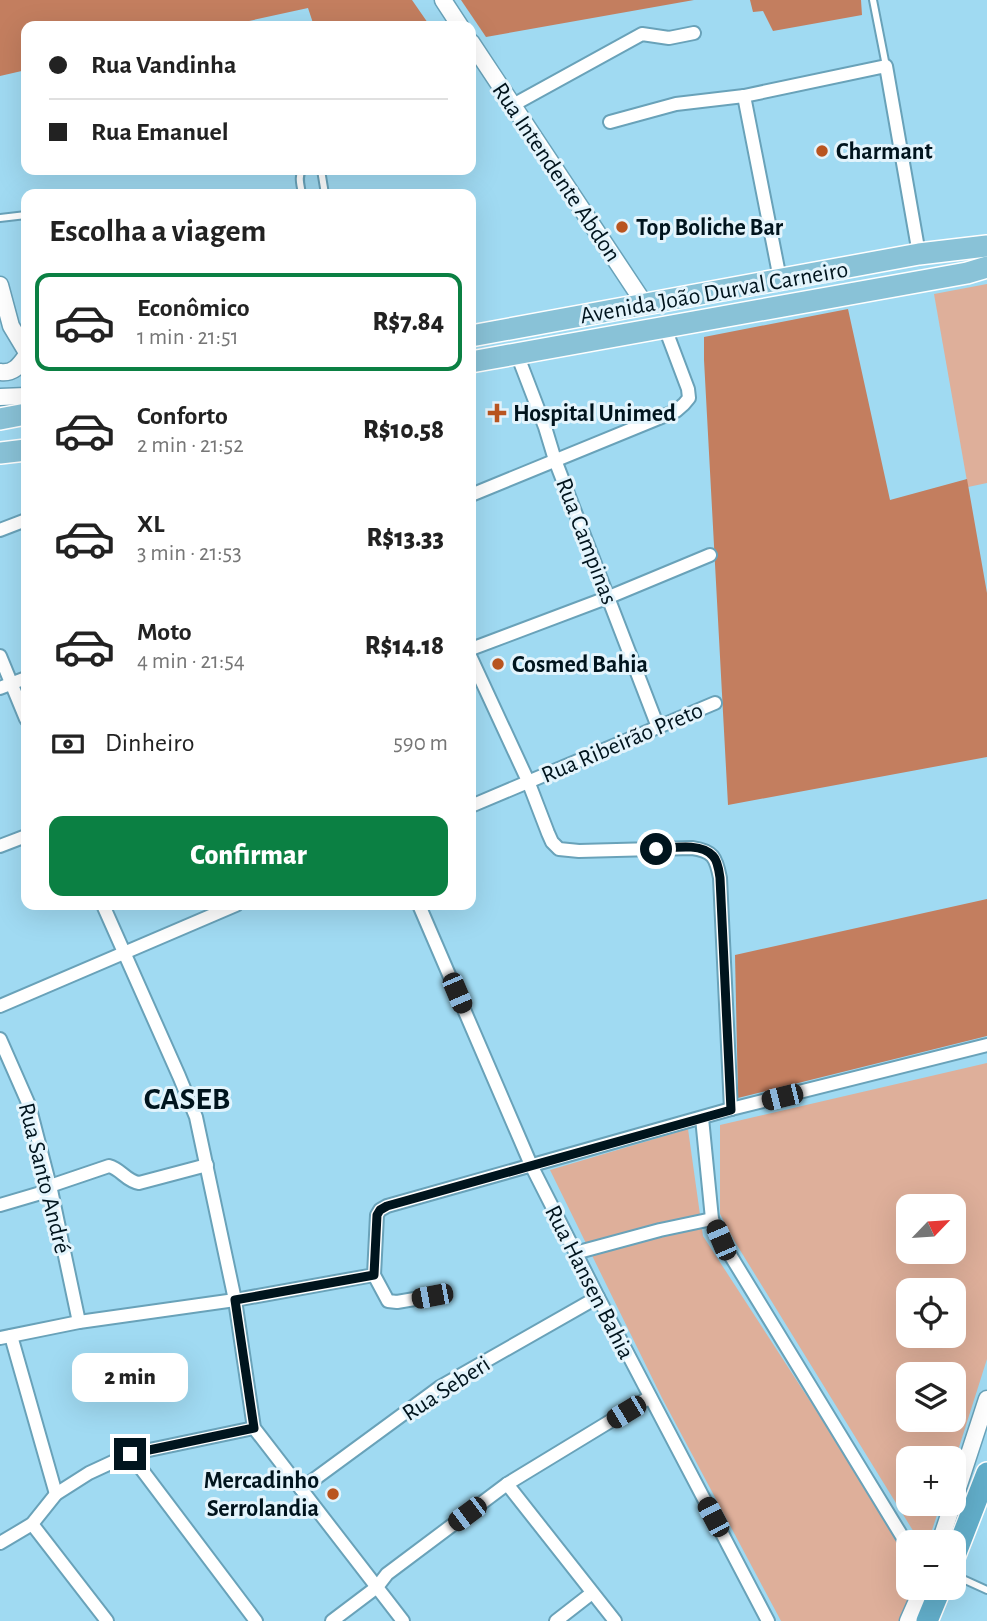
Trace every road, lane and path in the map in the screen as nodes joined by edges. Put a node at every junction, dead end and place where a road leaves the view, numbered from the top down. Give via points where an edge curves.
1 (443, 0) edge
2 (873, 0) edge
3 (457, 21) edge
4 (694, 33) dead end
5 (476, 50) edge
6 (886, 66) junction
7 (744, 96) junction
8 (513, 105) junction
9 (610, 122) dead end
10 (21, 216) edge
11 (0, 218) edge
12 (987, 244) edge
13 (919, 254) junction
14 (980, 270) edge
15 (780, 279) junction
16 (0, 285) edge
17 (644, 303) junction
18 (665, 328) junction
19 (476, 335) edge
20 (21, 345) edge
21 (517, 354) junction
22 (21, 361) edge
23 (476, 361) edge
24 (0, 372) edge
25 (21, 396) edge
26 (0, 397) edge
27 (21, 415) edge
28 (0, 419) edge
29 (21, 451) edge
30 (0, 453) edge
31 (555, 460) junction
32 (476, 493) edge
33 (21, 522) edge
34 (0, 530) edge
35 (710, 555) dead end
36 (609, 597) junction
37 (476, 647) edge
38 (0, 656) edge
39 (476, 669) edge
40 (6, 686) edge
41 (715, 703) dead end
42 (21, 711) edge
43 (658, 727) junction
44 (528, 781) junction
45 (476, 804) edge
46 (21, 838) edge
47 (0, 846) edge
48 (105, 910) edge
49 (224, 910) edge
50 (421, 910) edge
51 (124, 952) junction
52 (0, 1006) edge
53 (0, 1039) edge
54 (987, 1045) edge
55 (731, 1110) junction
56 (702, 1118) junction
57 (530, 1165) junction
58 (206, 1166) junction
59 (50, 1188) junction
60 (0, 1205) edge
61 (712, 1219) junction
62 (575, 1253) junction
63 (374, 1275) junction
64 (432, 1296) dead end
65 (598, 1297) junction
66 (235, 1300) junction
67 (79, 1322) junction
68 (6, 1337) edge
69 (650, 1397) junction
70 (987, 1399) edge
71 (254, 1428) junction
72 (130, 1454) junction
73 (966, 1462) edge
74 (987, 1474) edge
75 (507, 1484) junction
76 (301, 1489) junction
77 (56, 1494) junction
78 (32, 1524) junction
79 (898, 1530) edge
80 (965, 1530) edge
81 (0, 1543) edge
82 (966, 1580) edge
83 (377, 1587) junction
84 (987, 1590) edge
85 (592, 1593) junction
86 (917, 1600) edge
87 (937, 1600) edge
88 (930, 1619) edge
89 (107, 1621) edge
90 (256, 1621) edge
91 (332, 1621) edge
92 (403, 1621) edge
93 (556, 1621) edge
94 (615, 1621) edge
95 (768, 1621) edge
96 (908, 1621) edge

1 - 3 street
2 - 6 lane
4 - 8 street via 669,37 642,34
5 - 8 street, Rua Intendente Abdon
6 - 7 street
6 - 13 street
7 - 9 street via 676,104
7 - 15 street
8 - 17 street, Rua Intendente Abdon
10 - 11 lane
12 - 13 main road, Avenida João Durval Carneiro
13 - 15 main road, Avenida João Durval Carneiro
14 - 18 main road, Avenida João Durval Carneiro
15 - 17 main road, Avenida João Durval Carneiro
16 - 20 street
17 - 19 main road, Avenida João Durval Carneiro
18 - 21 main road, Avenida João Durval Carneiro
18 - 31 street via 688,389 684,404
21 - 23 main road, Avenida João Durval Carneiro
21 - 31 street, Rua Campinas
22 - 24 street via 13,371
25 - 26 street
27 - 28 main road
29 - 30 main road
31 - 32 street
31 - 36 street, Rua Campinas
33 - 34 street
35 - 36 street
36 - 37 street
36 - 43 street, Rua Campinas
38 - 40 street
39 - 44 street
40 - 42 street
41 - 43 street, Rua Ribeirão Preto
43 - 44 street, Rua Ribeirão Preto
44 - 45 street, Rua Ribeirão Preto
44 - 55 street, Rua Ribeirão Preto via 559,849 692,848 713,855 718,863
46 - 47 street
48 - 51 street
49 - 51 street
50 - 57 street, Rua Hansen Bahia
51 - 52 street
51 - 58 street via 196,1117
53 - 59 street, Rua Santo André via 29,1105
54 - 55 street
55 - 56 street
56 - 57 street
56 - 61 street
57 - 62 street, Rua Hansen Bahia
57 - 63 street via 380,1210
58 - 59 street via 139,1183 109,1166
58 - 66 street
59 - 60 street
59 - 67 street, Rua Santo André
61 - 62 street
61 - 79 street
62 - 65 street, Rua Hansen Bahia
63 - 64 street via 388,1301
63 - 66 street
65 - 69 street, Rua Hansen Bahia
65 - 76 street, Rua Seberi via 440,1387
66 - 67 street
66 - 71 street
67 - 68 street
68 - 77 street
69 - 75 street
69 - 95 street, Rua Hansen Bahia
70 - 73 street
71 - 72 street
71 - 76 street
72 - 77 street
72 - 90 street
74 - 80 highway
75 - 83 street via 387,1574
75 - 85 street
76 - 83 street
77 - 78 street
78 - 81 street
78 - 89 street
82 - 84 lane
83 - 91 street
83 - 92 street
85 - 93 street
85 - 94 street
86 - 96 street
87 - 88 highway

